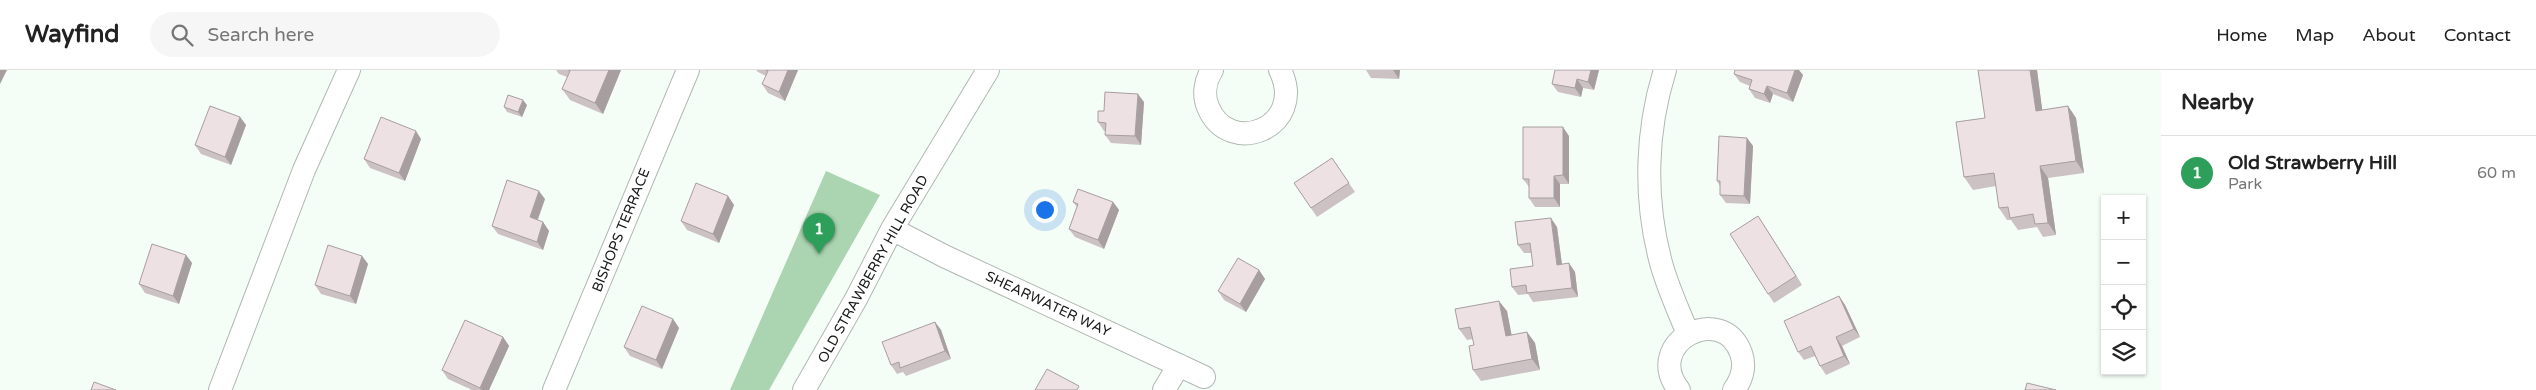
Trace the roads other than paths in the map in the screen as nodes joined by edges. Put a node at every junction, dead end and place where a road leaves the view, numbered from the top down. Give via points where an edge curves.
1 (349, 70) edge
2 (688, 70) edge
3 (988, 70) edge
4 (1212, 70) edge
5 (1280, 70) edge
6 (1665, 70) edge
7 (892, 230) junction
8 (1688, 334) junction
9 (1179, 365) junction
10 (1204, 376) dead end
11 (220, 390) edge
12 (554, 390) edge
13 (804, 390) edge
14 (1164, 390) edge
15 (1679, 390) edge
16 (1734, 390) edge

1 - 11 street via 304,170
2 - 12 street, BISHOPS TERRACE
3 - 7 street, OLD STRAWBERRY HILL ROAD
4 - 5 street via 1205,92 1210,112 1224,126 1245,133 1267,128 1282,112 1287,90
6 - 8 street via 1651,136 1650,192 1660,259
7 - 9 street, SHEARWATER WAY
7 - 13 street, OLD STRAWBERRY HILL ROAD
8 - 15 street via 1676,345 1670,361 1671,378
8 - 16 street via 1696,330 1714,330 1735,343 1743,358 1743,367
9 - 10 street, SHEARWATER WAY
9 - 14 street

